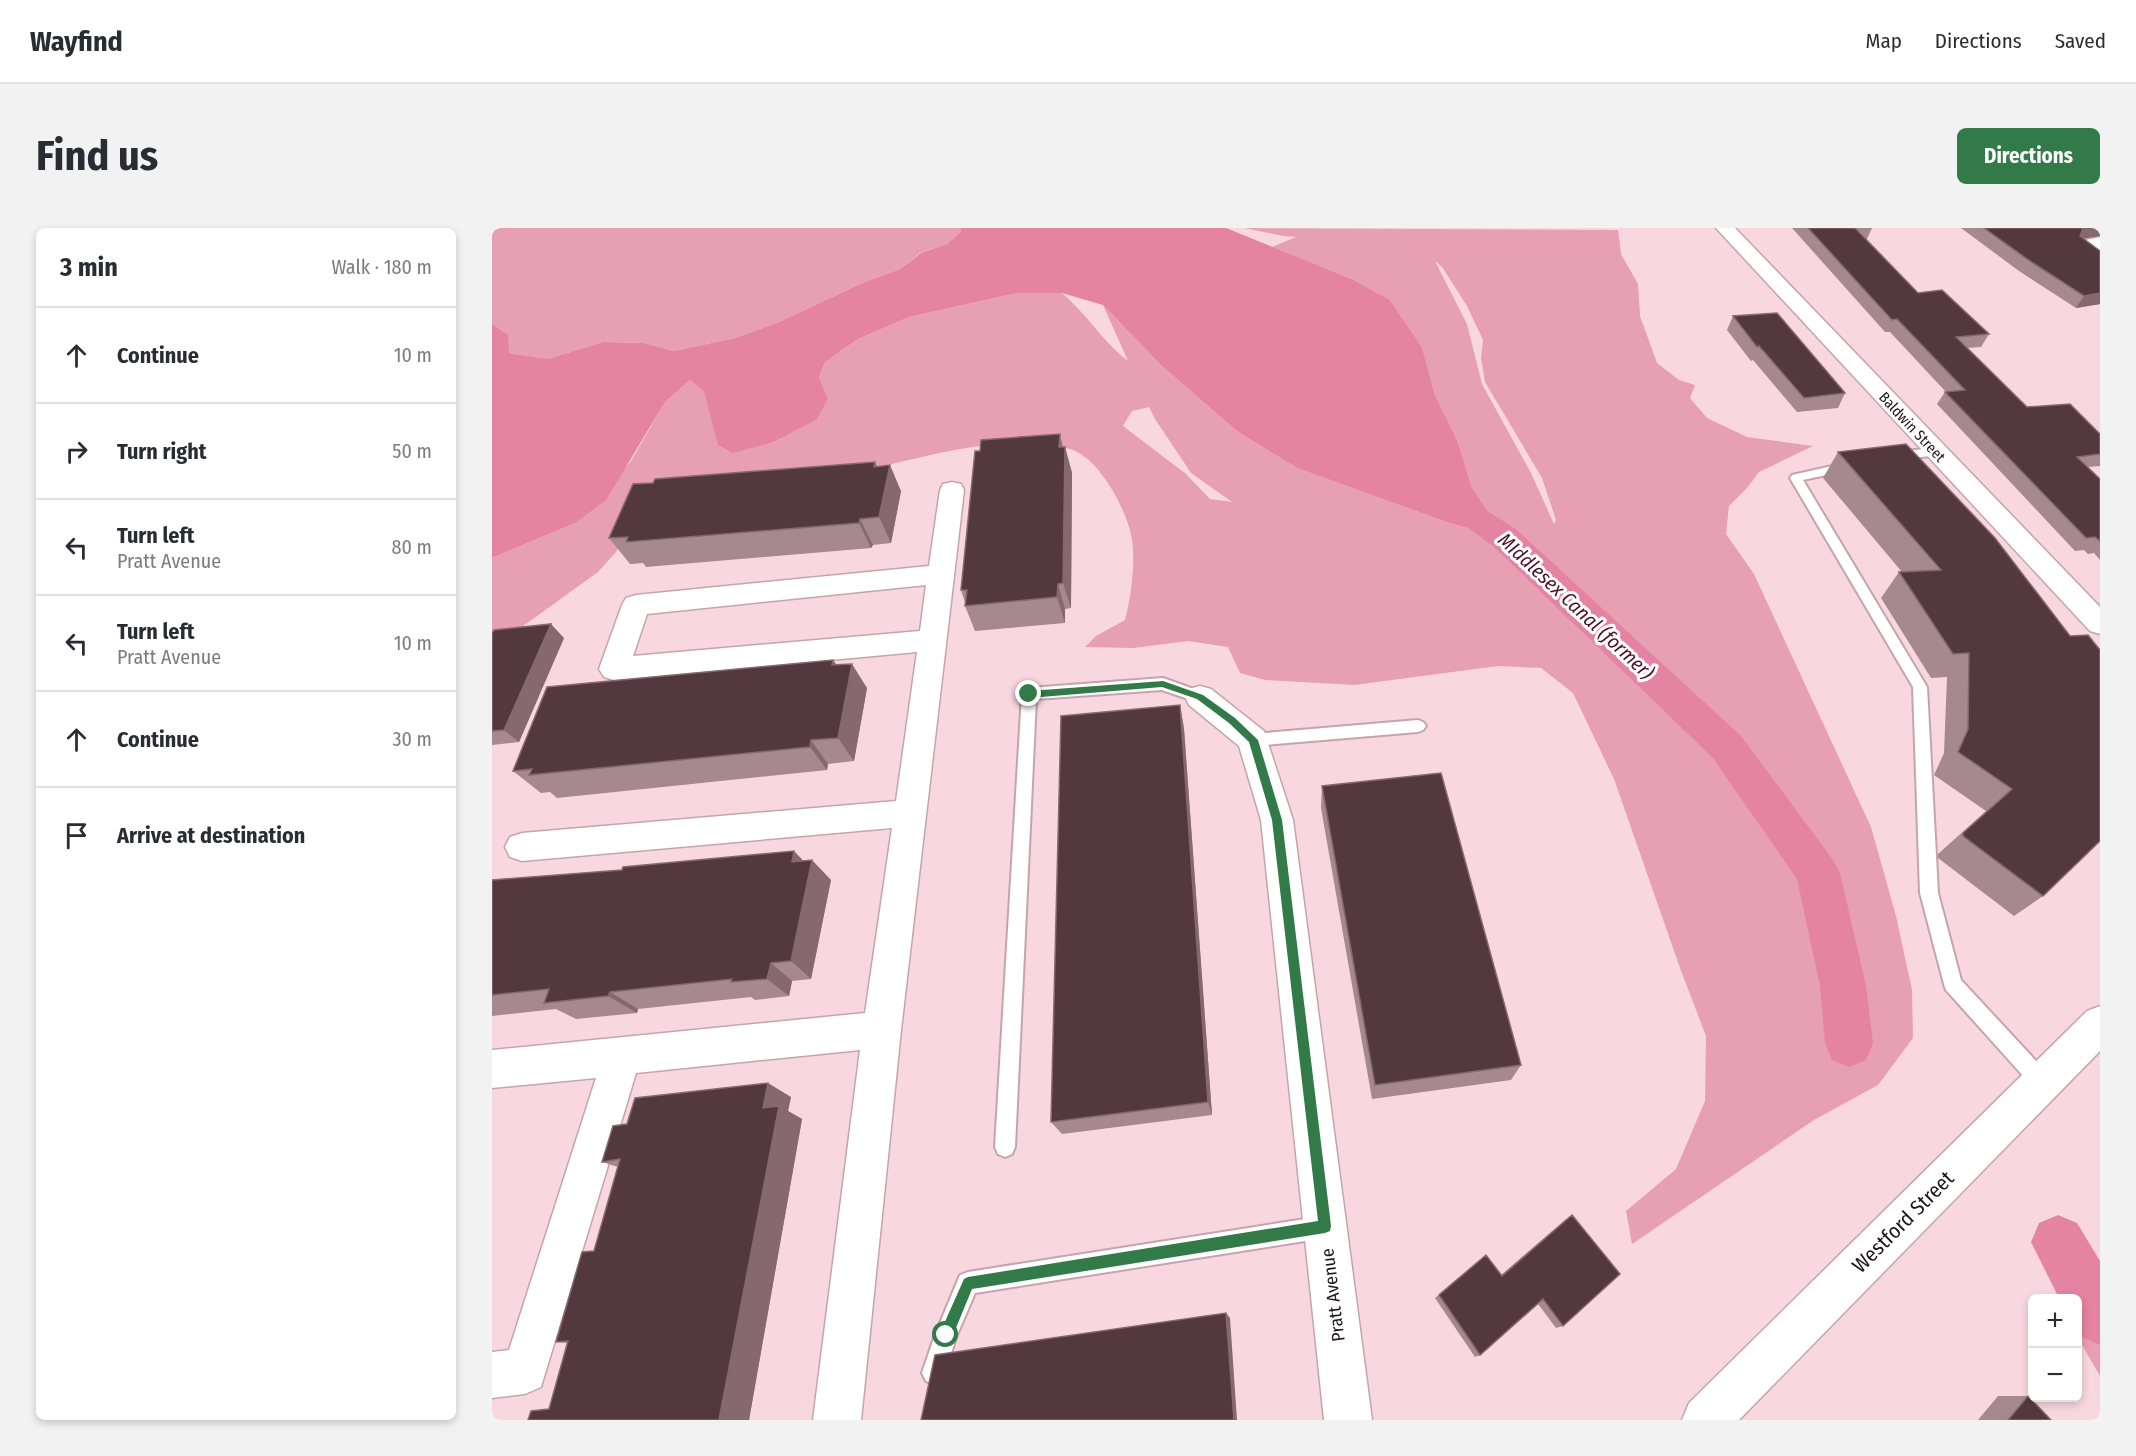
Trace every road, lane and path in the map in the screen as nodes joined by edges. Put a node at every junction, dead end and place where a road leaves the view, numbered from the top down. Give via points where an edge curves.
1 (1725, 228) edge
2 (2100, 243) edge
3 (2100, 257) edge
4 (1935, 452) junction
5 (1881, 459) edge
6 (1860, 464) edge
7 (952, 490) dead end
8 (941, 574) junction
9 (2100, 624) edge
10 (933, 640) junction
11 (1200, 697) joint
12 (1418, 726) dead end
13 (1253, 740) junction
14 (910, 813) junction
15 (522, 847) dead end
16 (2100, 1024) edge
17 (882, 1030) junction
18 (622, 1056) junction
19 (492, 1069) edge
20 (2042, 1082) junction
21 (1005, 1147) dead end
22 (1325, 1226) junction
23 (492, 1375) edge
24 (927, 1395) edge
25 (837, 1420) edge
26 (1348, 1420) edge
27 (1706, 1420) edge

1 - 4 street, Baldwin Street
2 - 3 street via 2082,246
4 - 5 lane
4 - 9 street, Baldwin Street
6 - 20 lane via 1796,478 1920,687 1929,893 1953,984
7 - 8 street
8 - 10 street
8 - 10 street via 636,605 614,669
10 - 14 street
11 - 13 street, Pratt Avenue
11 - 21 lane via 1163,684 1029,694
12 - 13 lane
13 - 22 street, Pratt Avenue via 1277,820
14 - 15 street
14 - 17 street
16 - 20 street, Westford Street
17 - 18 street
17 - 25 street
18 - 19 street
18 - 23 street via 525,1371
20 - 27 street, Westford Street
22 - 24 lane via 968,1283
22 - 26 street, Pratt Avenue

